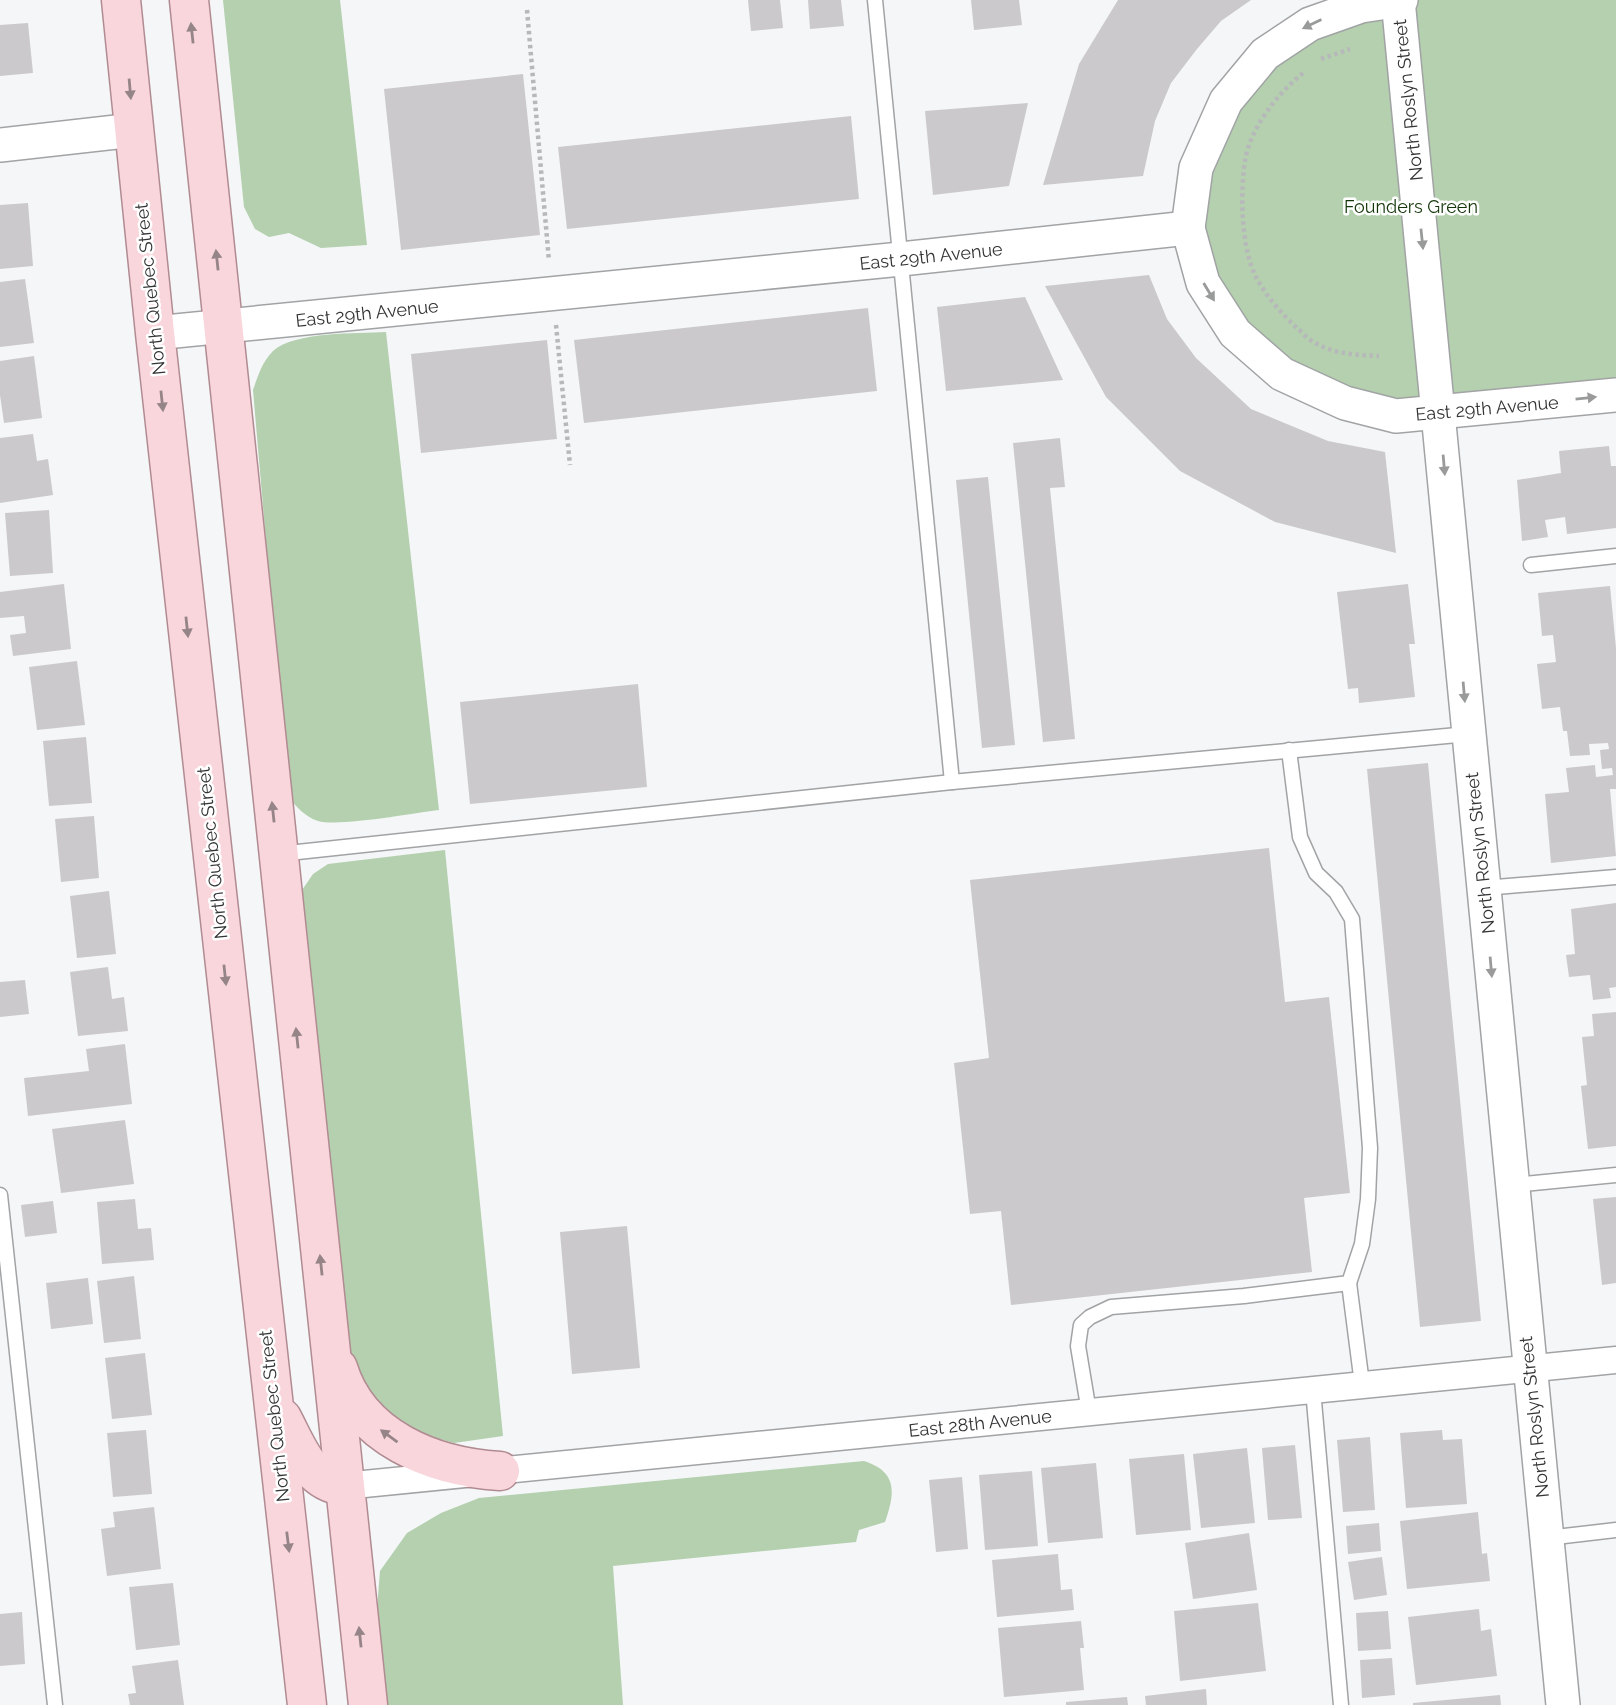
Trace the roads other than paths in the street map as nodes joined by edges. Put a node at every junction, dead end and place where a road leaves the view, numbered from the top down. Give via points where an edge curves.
1 (121, 0) edge
2 (189, 0) edge
3 (875, 0) edge
4 (1399, 0) edge
5 (134, 130) junction
6 (0, 145) edge
7 (1188, 228) junction
8 (901, 259) junction
9 (224, 327) junction
10 (155, 333) junction
11 (1616, 395) edge
12 (1440, 412) junction
13 (1616, 556) edge
14 (1531, 565) dead end
15 (1468, 734) junction
16 (1289, 750) junction
17 (953, 782) junction
18 (278, 854) junction
19 (1616, 877) edge
20 (1483, 888) junction
21 (1616, 1175) edge
22 (1512, 1185) junction
23 (0, 1195) edge
24 (1349, 1283) junction
25 (326, 1313) junction
26 (1616, 1360) edge
27 (1529, 1368) junction
28 (1362, 1384) junction
29 (1313, 1390) junction
30 (272, 1401) junction
31 (1089, 1412) junction
32 (500, 1471) junction
33 (344, 1486) junction
34 (1616, 1530) edge
35 (1546, 1538) junction
36 (55, 1705) edge
37 (307, 1705) edge
38 (368, 1705) edge
39 (1341, 1705) edge
40 (1563, 1705) edge

1 -> 5 main road, North Quebec Street
9 -> 2 main road
3 - 8 lane
4 -> 7 street via 1361,6 1310,24 1265,54 1226,101 1200,157
4 -> 12 street, North Roslyn Street
5 - 6 street
5 - 10 main road, North Quebec Street
7 - 8 street, East 29th Avenue
7 -> 12 street, East 29th Avenue via 1203,283 1235,333 1282,374 1335,400 1396,416
8 - 9 street, East 29th Avenue
8 - 17 lane
9 - 10 street, East 29th Avenue
18 -> 9 main road
10 -> 30 main road, North Quebec Street
12 -> 11 street, East 29th Avenue
12 -> 15 street, North Roslyn Street
13 - 14 lane
15 - 16 lane
15 - 20 street, North Roslyn Street
16 - 17 lane
16 - 24 lane via 1300,837 1316,873 1336,891 1352,919 1370,1148 1362,1244
17 - 18 lane
25 -> 18 main road
19 - 20 lane
20 -> 22 street, North Roslyn Street
21 - 22 lane
22 - 27 street, North Roslyn Street
23 - 36 lane
24 - 28 lane
24 - 31 lane via 1111,1307 1090,1317 1081,1325 1078,1346
32 -> 25 main road via 440,1461 399,1443 371,1422 348,1394
25 - 33 main road
26 - 27 street, East 28th Avenue
27 - 28 street, East 28th Avenue
27 - 35 street, North Roslyn Street
28 - 29 street, East 28th Avenue
29 - 31 street, East 28th Avenue
29 - 39 lane
30 - 33 main road via 307,1465 326,1482
30 -> 37 main road, North Quebec Street
31 - 32 street, East 28th Avenue
32 - 33 street, East 28th Avenue
38 -> 33 main road
34 - 35 lane
35 - 40 street, North Roslyn Street

